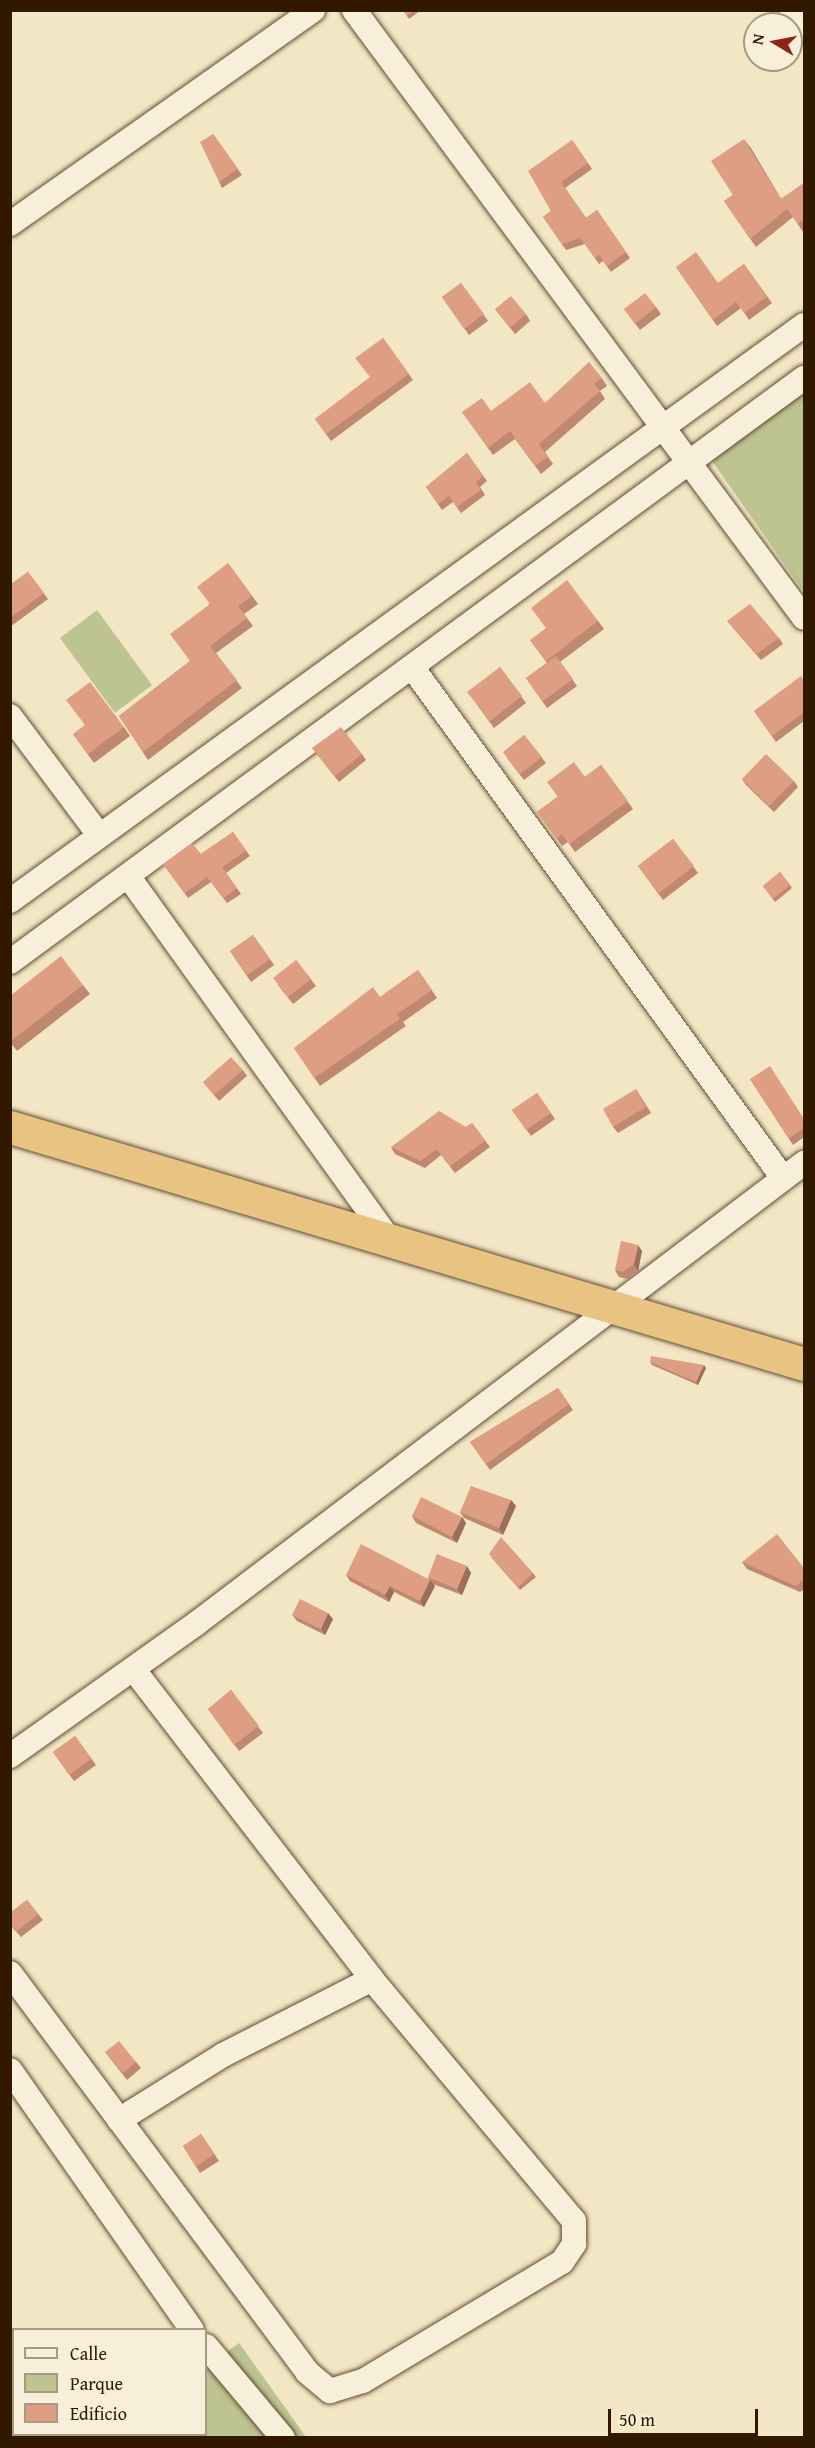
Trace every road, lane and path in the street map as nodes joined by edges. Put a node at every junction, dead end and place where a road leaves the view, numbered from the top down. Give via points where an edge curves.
1 (313, 10) edge
2 (354, 10) edge
3 (791, 10) edge
4 (804, 29) edge
5 (10, 224) edge
6 (804, 325) edge
7 (804, 378) edge
8 (664, 427) junction
9 (690, 462) junction
10 (804, 618) edge
11 (412, 667) junction
12 (10, 717) edge
13 (99, 835) junction
14 (128, 876) junction
15 (10, 901) edge
16 (10, 962) edge
17 (10, 1127) edge
18 (804, 1163) edge
19 (783, 1178) junction
20 (387, 1238) junction
21 (612, 1303) junction
22 (804, 1364) edge
23 (133, 1669) junction
24 (10, 1756) edge
25 (10, 1973) edge
26 (372, 1979) junction
27 (10, 2070) edge
28 (119, 2120) junction
29 (191, 2328) edge
30 (207, 2347) edge
31 (283, 2438) edge

1 - 5 street
2 - 8 street
3 - 4 street
6 - 8 street
7 - 9 street
8 - 9 street
8 - 13 street
9 - 10 street
9 - 11 street
11 - 14 street
11 - 19 street
12 - 13 street
13 - 15 street
14 - 16 street
14 - 20 street
17 - 20 highway
18 - 19 street
19 - 21 street
20 - 21 highway
21 - 22 highway
21 - 23 street
23 - 24 street
23 - 26 street
25 - 28 street
26 - 28 street via 223,2055
26 - 28 street via 574,2221 574,2244 562,2262 363,2381 330,2391 307,2372
27 - 29 street
30 - 31 street

